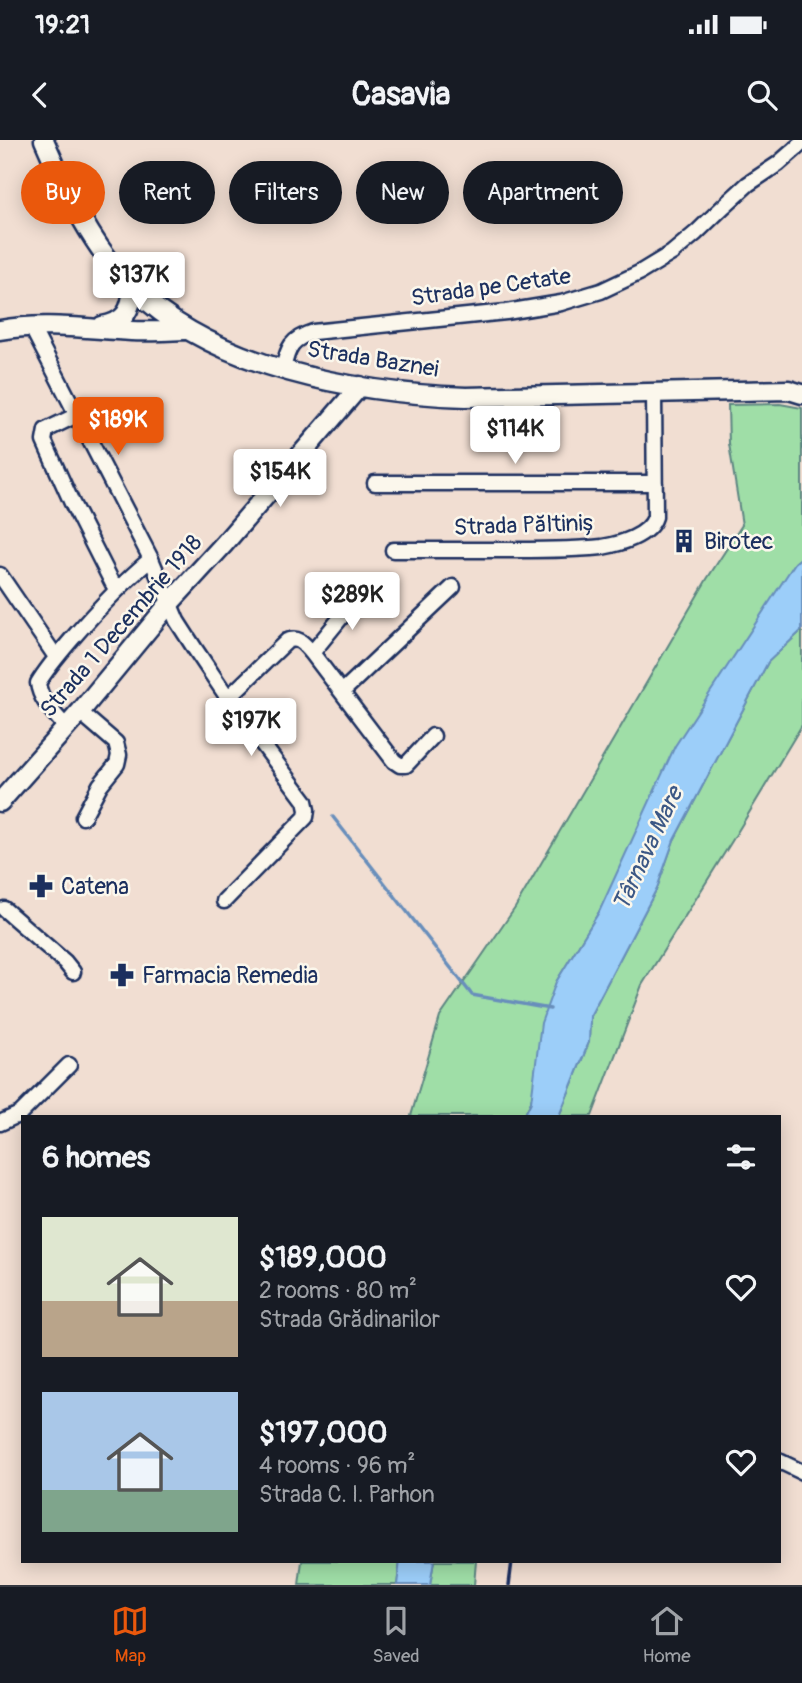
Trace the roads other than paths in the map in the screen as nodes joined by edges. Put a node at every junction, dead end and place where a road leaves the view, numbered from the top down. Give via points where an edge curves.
1 (44, 140) edge
2 (802, 143) edge
3 (134, 289) junction
4 (31, 326) junction
5 (92, 328) junction
6 (0, 330) edge
7 (185, 330) junction
8 (283, 369) junction
9 (360, 386) junction
10 (798, 391) edge
11 (654, 393) junction
12 (77, 415) junction
13 (375, 483) dead end
14 (655, 484) junction
15 (393, 550) dead end
16 (151, 559) junction
17 (0, 575) edge
18 (453, 587) dead end
19 (365, 588) dead end
20 (116, 590) junction
21 (169, 604) junction
22 (312, 653) junction
23 (56, 657) junction
24 (342, 692) junction
25 (228, 698) junction
26 (80, 712) junction
27 (66, 727) junction
28 (433, 736) dead end
29 (0, 802) edge
30 (83, 817) dead end
31 (224, 901) dead end
32 (1, 910) edge
33 (73, 972) dead end
34 (69, 1065) dead end
35 (0, 1123) edge
36 (781, 1462) edge
37 (802, 1472) edge

1 - 3 main road, Strada Baznei via 88,230
2 - 8 street, Strada pe Cetate via 748,184 672,253 601,291 506,312 313,332 293,342
3 - 5 main road via 128,314
3 - 7 main road, Strada Baznei
4 - 5 main road
4 - 6 main road
4 - 12 street
5 - 7 main road
7 - 8 main road, Strada Baznei
8 - 9 main road, Strada Baznei
9 - 11 main road, Strada Baznei via 466,397
9 - 21 main road, Strada 1 Decembrie 1918
10 - 11 main road, Strada Baznei
11 - 14 street, Strada Păltiniș
12 - 16 street
12 - 20 street via 47,430 44,441
13 - 14 street, Strada Păltiniș
14 - 15 street, Strada Păltiniș via 653,523 631,539 604,547
16 - 20 street
16 - 21 street
17 - 23 street
18 - 24 street
19 - 22 street
20 - 23 street
21 - 25 street
21 - 26 main road, Strada 1 Decembrie 1918
22 - 24 street
22 - 25 street via 300,640 287,641
23 - 27 street via 38,683 38,691
24 - 28 street via 400,765 406,765
25 - 31 street via 305,801 307,810 306,817
26 - 27 main road, Strada 1 Decembrie 1918
26 - 30 street via 116,743 119,754
27 - 29 main road, Strada 1 Decembrie 1918
32 - 33 street
34 - 35 street via 20,1114
36 - 37 street

